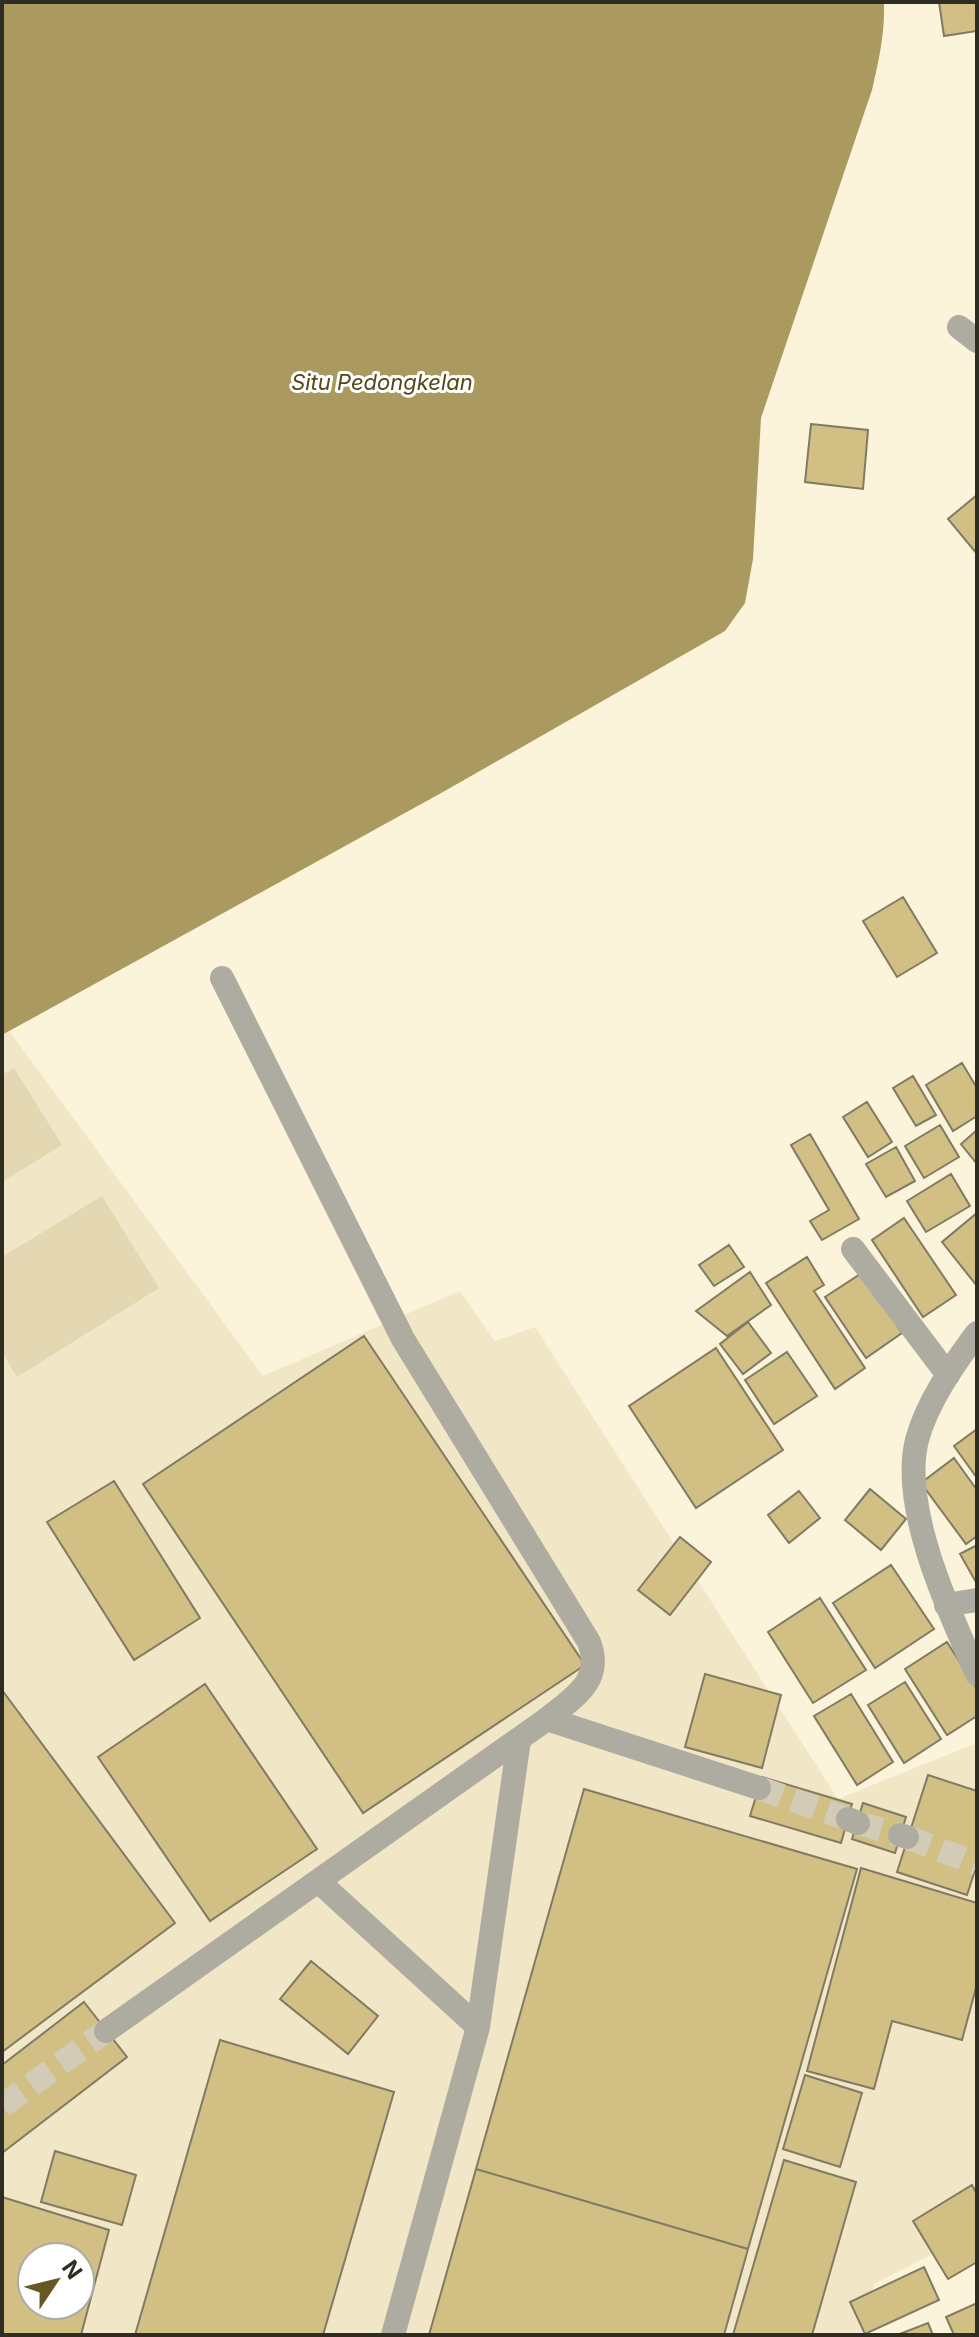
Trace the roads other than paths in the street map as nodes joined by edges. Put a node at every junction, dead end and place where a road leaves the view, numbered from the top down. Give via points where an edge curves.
1 (222, 978) dead end
2 (853, 1249) dead end
3 (977, 1333) edge
4 (948, 1375) junction
5 (977, 1600) edge
6 (946, 1605) junction
7 (977, 1674) edge
8 (547, 1719) junction
9 (519, 1740) junction
10 (759, 1788) tunnel mouth
11 (318, 1881) junction
12 (478, 2027) junction
13 (106, 2031) tunnel mouth
14 (393, 2335) edge

1 - 8 street via 403,1339 589,1642 593,1664 586,1688
2 - 4 street
3 - 4 street
4 - 6 street via 918,1438 912,1476 917,1511
5 - 6 street
6 - 7 street
8 - 9 street
8 - 10 street
9 - 11 street
9 - 12 street
11 - 12 street
11 - 13 street
12 - 14 street

